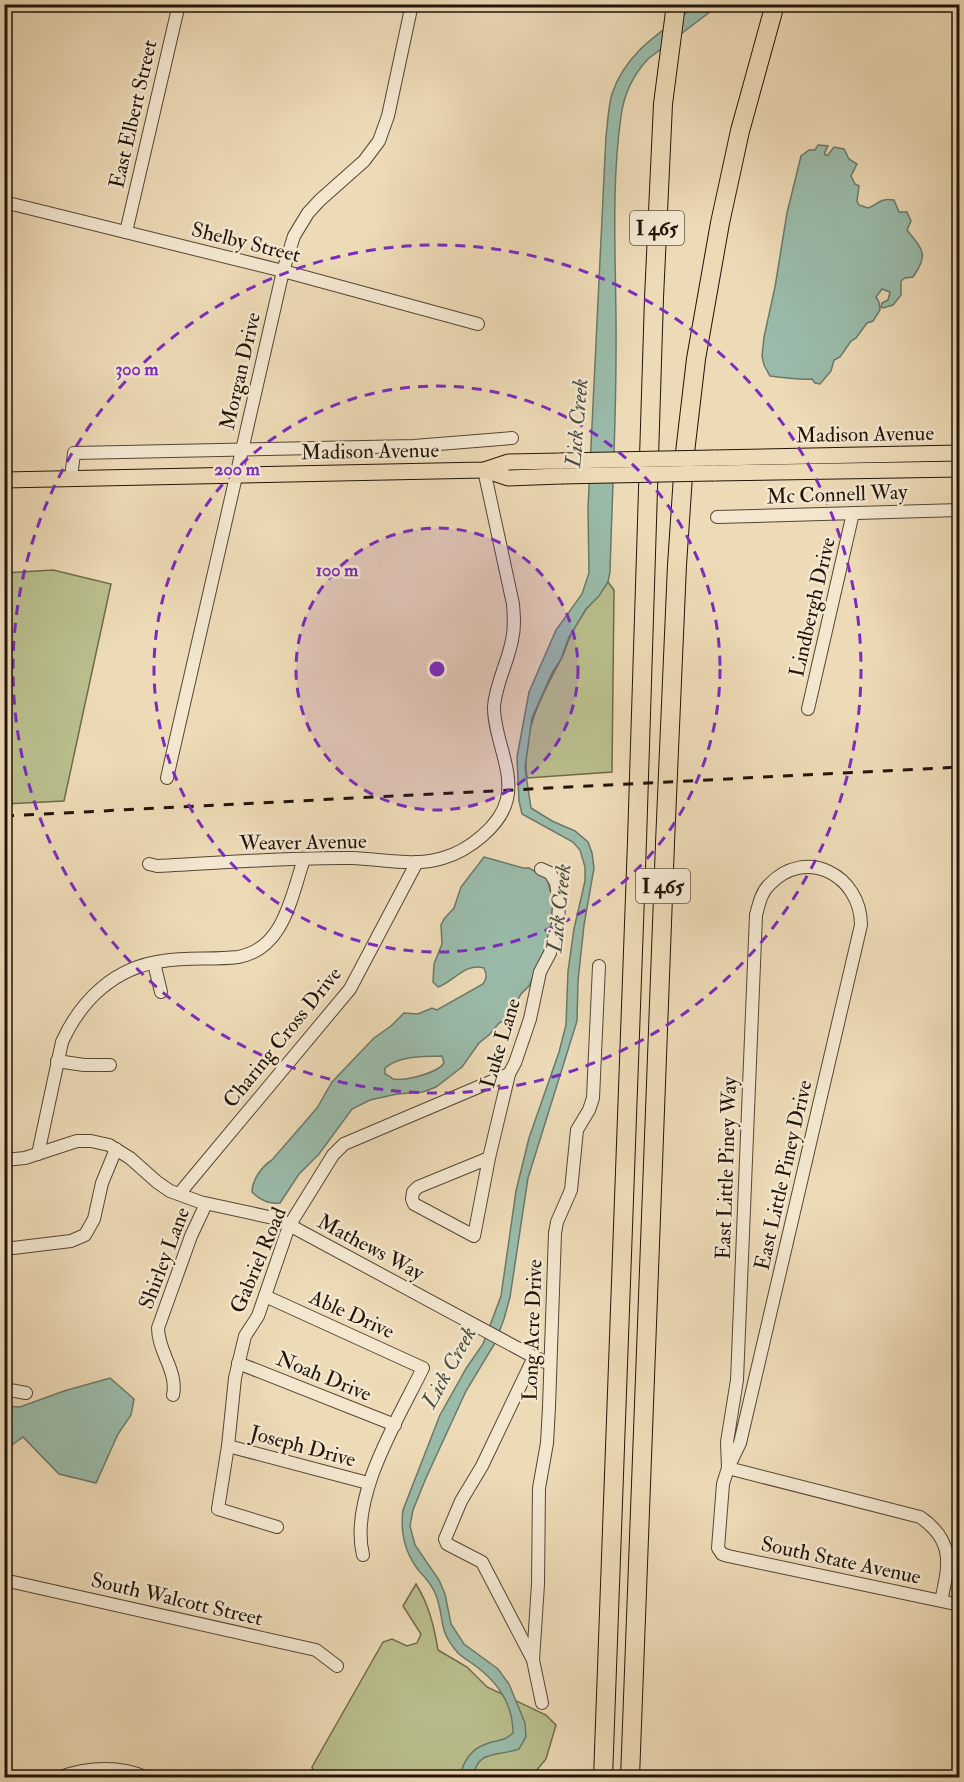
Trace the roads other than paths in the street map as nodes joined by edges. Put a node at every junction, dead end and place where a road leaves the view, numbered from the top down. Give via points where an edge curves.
1 (179, 4) edge
2 (412, 4) edge
3 (676, 4) edge
4 (775, 4) edge
5 (4, 202) edge
6 (126, 232) junction
7 (283, 271) junction
8 (478, 324) dead end
9 (512, 438) dead end
10 (242, 450) junction
11 (960, 453) edge
12 (713, 466) junction
13 (960, 469) edge
14 (484, 470) junction
15 (236, 475) junction
16 (71, 478) junction
17 (4, 480) edge
18 (960, 510) edge
19 (853, 513) junction
20 (717, 517) dead end
21 (808, 709) dead end
22 (167, 778) dead end
23 (304, 860) junction
24 (417, 862) junction
25 (149, 864) dead end
26 (541, 869) dead end
27 (852, 890) joint
28 (154, 963) junction
29 (600, 966) dead end
30 (161, 992) dead end
31 (57, 1060) junction
32 (110, 1065) dead end
33 (509, 1074) junction
34 (116, 1149) junction
35 (38, 1154) junction
36 (489, 1158) junction
37 (4, 1160) edge
38 (178, 1194) junction
39 (206, 1204) junction
40 (289, 1226) junction
41 (13, 1248) dead end
42 (265, 1296) junction
43 (534, 1357) junction
44 (238, 1363) junction
45 (550, 1364) junction
46 (738, 1364) junction
47 (758, 1365) junction
48 (4, 1389) edge
49 (26, 1393) dead end
50 (173, 1395) dead end
51 (395, 1425) junction
52 (228, 1446) junction
53 (729, 1468) junction
54 (368, 1483) junction
55 (277, 1527) dead end
56 (718, 1548) joint
57 (363, 1555) dead end
58 (4, 1580) edge
59 (941, 1601) junction
60 (960, 1605) edge
61 (533, 1660) junction
62 (337, 1666) dead end
63 (542, 1703) dead end
64 (57, 1778) edge
65 (148, 1778) edge
66 (603, 1778) edge
67 (630, 1778) edge

1 - 6 street, East Elbert Street
2 - 7 street, Morgan Drive via 379,141 364,161 308,213 294,236
3 - 66 highway, I 465 via 660,146
4 - 67 highway, I 465 via 740,131 720,223 696,359 681,496
5 - 6 street, Shelby Street
6 - 7 street, Shelby Street
7 - 8 street, Shelby Street
7 - 10 street, Morgan Drive
9 - 10 street, Madison Avenue via 414,446
10 - 15 street, Morgan Drive
10 - 16 street, Madison Avenue via 74,453
11 - 12 main road, Madison Avenue
12 - 13 main road, Madison Avenue
12 - 14 main road, Madison Avenue, bridge via 561,469 508,478
14 - 15 main road, Madison Avenue
14 - 24 street, Weaver Avenue via 514,612 513,639 494,709 507,800 492,826 476,842 457,853
15 - 16 main road, Madison Avenue
15 - 22 street, Morgan Drive
16 - 17 main road, Madison Avenue
18 - 19 street, Mc Connell Way
19 - 20 street, Mc Connell Way
19 - 21 street, Lindbergh Drive
23 - 24 street, Weaver Avenue
23 - 25 street, Weaver Avenue
23 - 28 street via 279,929 263,948 247,956
24 - 38 street, Charing Cross Drive via 350,989
26 - 33 street, Luke Lane via 550,873 556,883 558,924
27 - 46 street, East Little Piney Way via 831,872 799,868 782,874 769,885 756,915
27 - 47 street, East Little Piney Drive via 860,908 861,925
28 - 30 street
28 - 31 street via 121,974 93,995 69,1026
29 - 45 street, Long Acre Drive via 593,1098 577,1130 571,1190 555,1233
31 - 32 street
31 - 35 street
33 - 36 street, Luke Lane
33 - 40 street, Gabriel Road via 344,1144 333,1155
34 - 35 street, Mathews Way via 82,1141
34 - 38 street, Mathews Way via 159,1184
34 - 41 street via 102,1183 94,1219 85,1235 71,1241
35 - 37 street, Mathews Way
36 - 36 street, Luke Lane via 474,1236 417,1205 412,1197 418,1187
38 - 39 street, Mathews Way
39 - 40 street, Mathews Way via 257,1214
39 - 50 street, Shirley Lane via 158,1328 158,1340 176,1383
40 - 42 street, Gabriel Road
40 - 43 street, Mathews Way
42 - 44 street, Gabriel Road via 245,1336
42 - 51 street, Able Drive via 423,1368
43 - 45 street, Mathews Way
43 - 61 street via 445,1536 447,1544 483,1562
44 - 51 street, Noah Drive
44 - 52 street, Gabriel Road
45 - 61 street, Long Acre Drive via 547,1443 539,1488
46 - 47 street
46 - 53 street, East Little Piney Way via 727,1442
47 - 53 street, East Little Piney Drive via 740,1443
48 - 49 street
51 - 54 street
52 - 54 street, Joseph Drive
52 - 55 street, Gabriel Road via 218,1509
53 - 56 street, East Little Piney Way via 723,1484
53 - 59 street via 920,1517 936,1530 947,1553
54 - 57 street via 361,1518
56 - 59 street, South State Avenue via 728,1556
58 - 62 street, South Walcott Street via 316,1650
59 - 60 street, South State Avenue
61 - 63 street, Long Acre Drive
64 - 65 street via 103,1768

